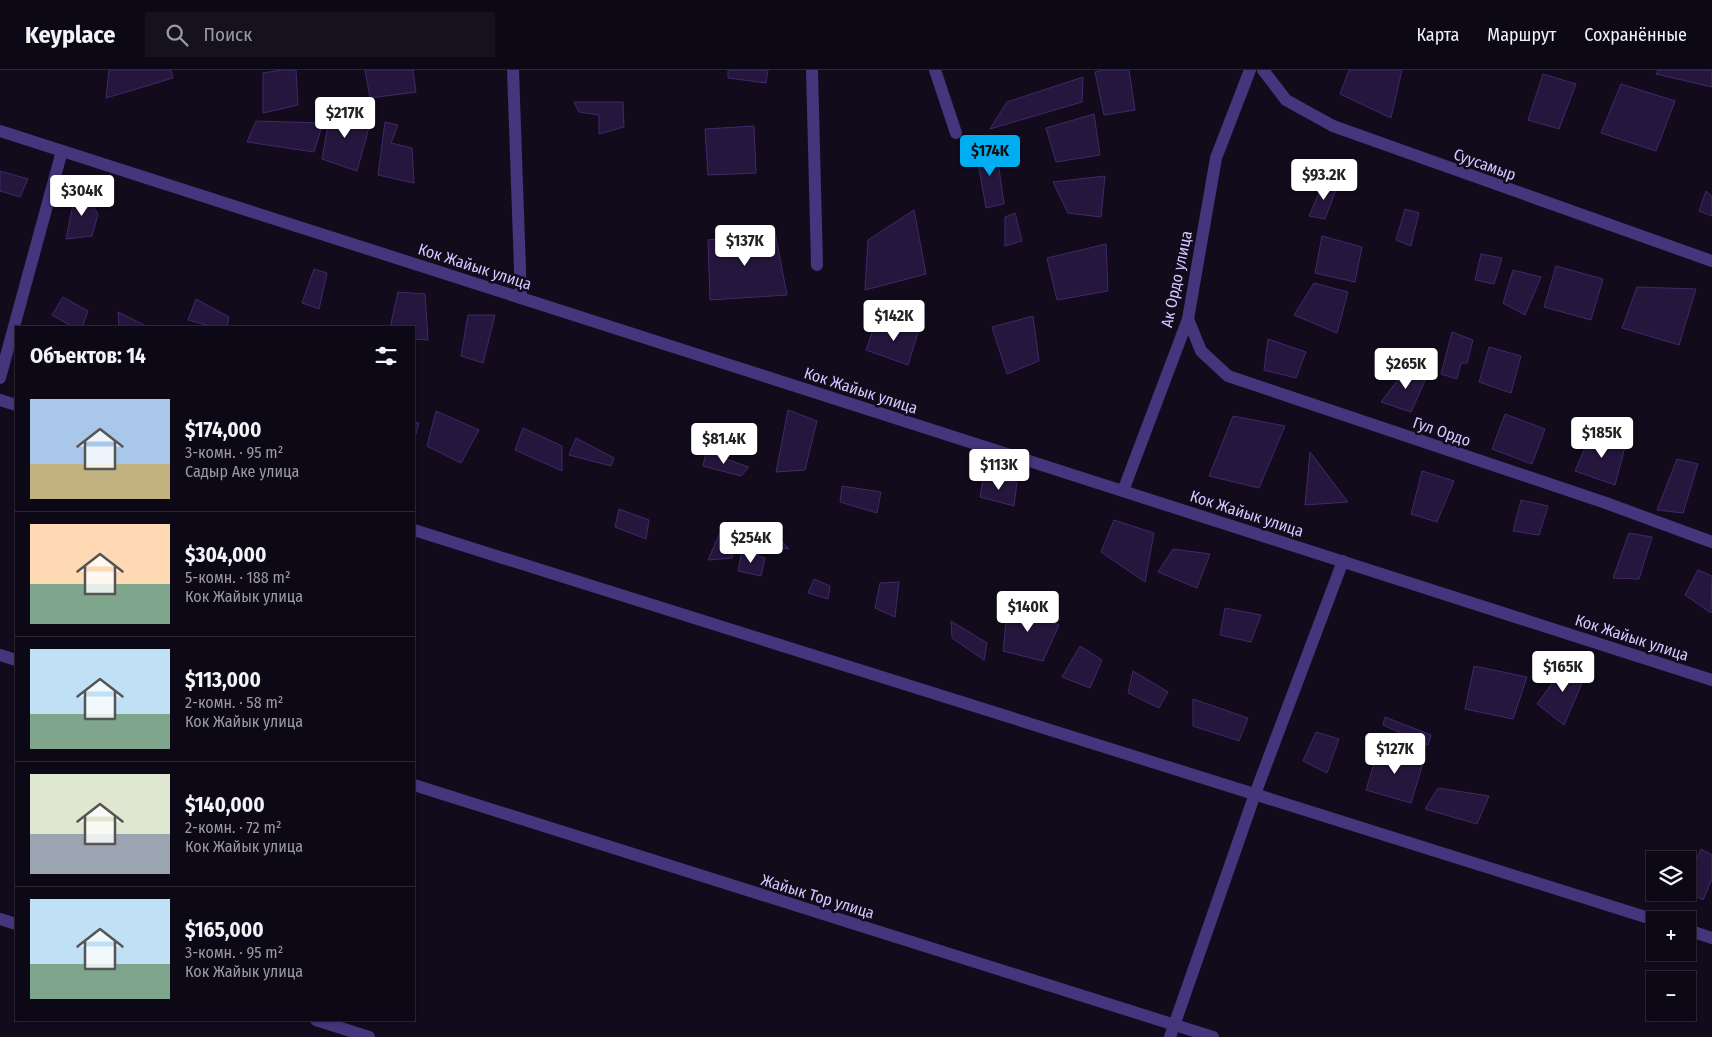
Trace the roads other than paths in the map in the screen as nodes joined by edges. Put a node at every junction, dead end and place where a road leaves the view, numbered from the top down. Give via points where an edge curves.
1 (513, 70) edge
2 (812, 70) edge
3 (935, 70) edge
4 (1250, 70) edge
5 (1264, 70) edge
6 (0, 131) edge
7 (956, 133) dead end
8 (62, 151) junction
9 (1712, 261) edge
10 (817, 265) dead end
11 (522, 298) junction
12 (1188, 319) junction
13 (0, 378) edge
14 (0, 400) edge
15 (15, 405) edge
16 (1123, 490) junction
17 (415, 530) edge
18 (1712, 542) edge
19 (1343, 561) junction
20 (0, 655) edge
21 (15, 660) edge
22 (1712, 680) edge
23 (415, 785) edge
24 (1255, 794) junction
25 (1646, 917) edge
26 (0, 919) edge
27 (15, 924) edge
28 (1696, 933) edge
29 (1712, 938) edge
30 (319, 1021) edge
31 (1172, 1031) edge
32 (369, 1037) edge
33 (1213, 1037) edge

1 - 11 street
2 - 10 street
3 - 7 street
4 - 12 street, Ак Ордо улица via 1216,158
5 - 9 street, Суусамыр via 1286,100 1333,126
6 - 8 street, Кок Жайык улица
8 - 11 street, Кок Жайык улица
8 - 13 street
11 - 16 street, Кок Жайык улица
12 - 16 street, Ак Ордо улица
12 - 18 street, Гул Ордо via 1202,351 1228,376 1606,503
14 - 15 street
16 - 19 street, Кок Жайык улица
17 - 24 street
19 - 22 street, Кок Жайык улица
19 - 24 street
20 - 21 street
23 - 31 street, Жайык Тор улица
24 - 25 street
24 - 31 street
26 - 27 street
28 - 29 street
30 - 32 street
31 - 33 street, Жайык Тор улица

